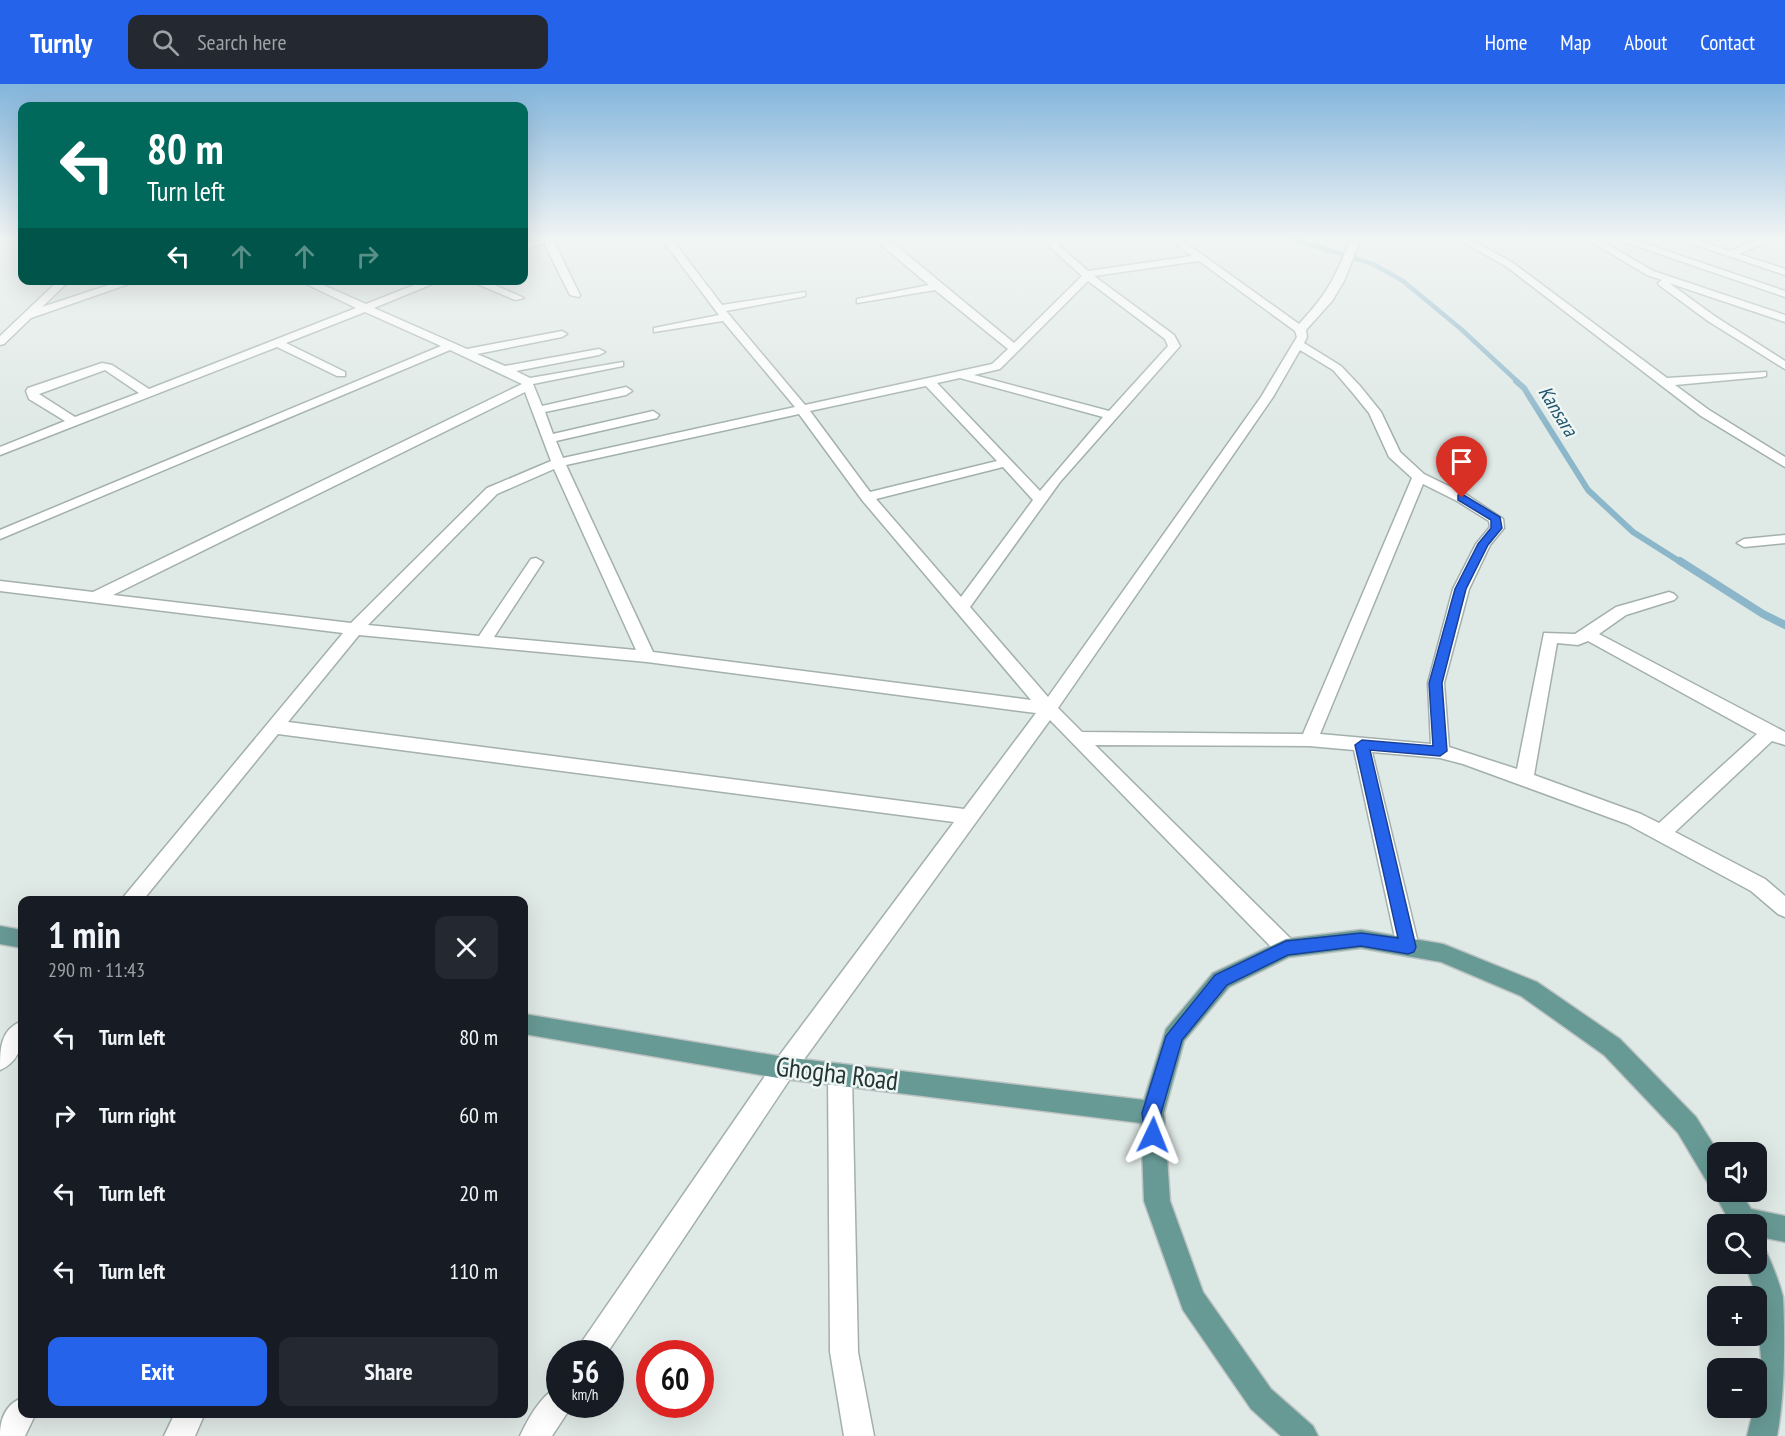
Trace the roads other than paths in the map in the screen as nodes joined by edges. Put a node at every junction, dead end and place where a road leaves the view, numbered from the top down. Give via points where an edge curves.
1 (42, 301) edge
2 (72, 301) edge
3 (350, 301) edge
4 (383, 301) edge
5 (713, 301) edge
6 (772, 301) edge
7 (956, 301) edge
8 (1063, 301) edge
9 (1121, 301) edge
10 (1254, 301) edge
11 (1326, 301) edge
12 (1558, 301) edge
13 (1687, 301) edge
14 (1732, 301) edge
15 (366, 308) junction
16 (722, 313) junction
17 (27, 316) junction
18 (1785, 319) edge
19 (658, 330) dead end
20 (562, 334) dead end
21 (1299, 337) junction
22 (0, 342) edge
23 (276, 342) junction
24 (450, 346) junction
25 (1014, 349) junction
26 (599, 352) dead end
27 (466, 353) junction
28 (619, 364) dead end
29 (1785, 366) edge
30 (503, 370) junction
31 (341, 374) dead end
32 (1762, 374) dead end
33 (960, 375) junction
34 (928, 381) junction
35 (1665, 382) junction
36 (528, 384) junction
37 (626, 391) dead end
38 (147, 393) junction
39 (801, 408) junction
40 (538, 410) junction
41 (654, 415) dead end
42 (1112, 416) junction
43 (74, 422) junction
44 (549, 439) junction
45 (0, 451) edge
46 (558, 463) junction
47 (1005, 463) junction
48 (1785, 463) edge
49 (1419, 477) junction
50 (867, 498) junction
51 (1040, 499) junction
52 (0, 535) edge
53 (1785, 539) edge
54 (1744, 543) dead end
55 (536, 562) dead end
56 (0, 586) edge
57 (98, 596) junction
58 (1669, 597) dead end
59 (962, 607) junction
60 (355, 628) junction
61 (1587, 634) junction
62 (483, 641) junction
63 (647, 657) junction
64 (1048, 708) junction
65 (274, 726) junction
66 (1777, 736) edge
67 (1079, 738) junction
68 (1309, 740) junction
69 (1362, 745) junction
70 (1440, 751) junction
71 (1524, 779) junction
72 (969, 816) junction
73 (1660, 833) junction
74 (134, 896) edge
75 (1785, 908) edge
76 (0, 935) edge
77 (18, 938) edge
78 (1408, 947) junction
79 (1286, 948) junction
80 (528, 1025) edge
81 (18, 1036) edge
82 (0, 1059) edge
83 (784, 1068) junction
84 (840, 1075) junction
85 (1152, 1113) junction
86 (1707, 1158) edge
87 (1767, 1226) edge
88 (1785, 1229) edge
89 (1761, 1274) edge
90 (600, 1340) edge
91 (19, 1418) edge
92 (188, 1418) edge
93 (548, 1418) edge
94 (9, 1436) edge
95 (179, 1436) edge
96 (535, 1436) edge
97 (859, 1436) edge
98 (1303, 1436) edge
99 (1762, 1436) edge

1 - 17 street
2 - 17 street
3 - 15 street
4 - 15 street
5 - 16 street
6 - 16 street
7 - 25 street
8 - 25 street
9 - 42 street via 1173,341 1171,351
10 - 21 street
11 - 21 street
12 - 35 street
13 - 29 street
14 - 18 street
15 - 23 street
15 - 24 street
16 - 19 street
16 - 39 street
17 - 22 street
20 - 27 street
21 - 49 street via 1356,388 1375,412 1394,454
21 - 64 street via 1267,397
23 - 31 street
23 - 38 street
24 - 27 street
24 - 52 street
25 - 33 street via 996,367
26 - 30 street
27 - 30 street
28 - 36 street
30 - 36 street
32 - 35 street
33 - 34 street
33 - 42 street
34 - 39 street
34 - 47 street
35 - 48 street via 1705,413
36 - 40 street
36 - 57 street
37 - 40 street
38 - 43 street
38 - 43 street via 102,366 32,391 33,396
39 - 46 street
39 - 50 street
40 - 44 street
41 - 44 street
42 - 51 street
43 - 45 street
44 - 46 street
46 - 60 street via 492,491
46 - 63 street
47 - 50 street
47 - 51 street
49 - 68 street
49 - 70 street via 1496,519 1497,528 1484,544 1461,589 1436,683
50 - 59 street
51 - 59 street
53 - 54 street
55 - 62 street
56 - 57 street
57 - 60 street
58 - 61 street via 1622,612
59 - 64 street
60 - 62 street
60 - 65 street
61 - 66 street
61 - 71 street via 1578,640 1550,637
62 - 63 street
63 - 64 street
64 - 67 street
64 - 72 street
65 - 72 street
65 - 74 street
66 - 73 street
67 - 68 street
67 - 79 street
68 - 69 street
69 - 70 street
69 - 78 street
70 - 71 street
71 - 73 street via 1634,819
72 - 83 street
73 - 75 street via 1758,885
76 - 77 main road
78 - 79 main road via 1361,939
78 - 86 main road via 1443,953 1529,989 1612,1047 1687,1125
79 - 85 main road via 1221,980 1174,1036
80 - 83 main road, Ghogha Road
81 - 82 street
83 - 84 main road, Ghogha Road
83 - 90 street
84 - 85 main road, Ghogha Road
84 - 97 street via 844,1352
85 - 98 main road via 1157,1201 1193,1300 1261,1399
87 - 88 main road
89 - 99 main road via 1769,1296 1776,1371
91 - 94 street
92 - 95 street
93 - 96 street

